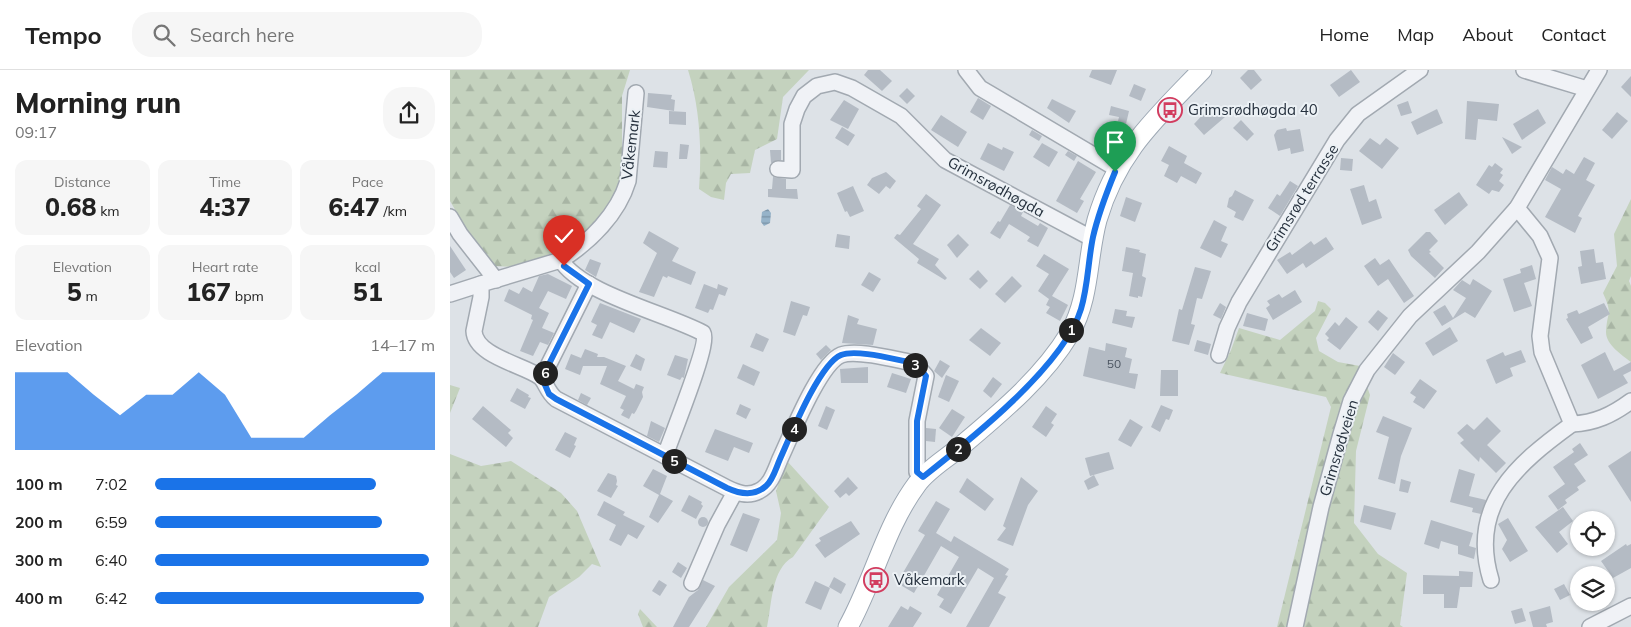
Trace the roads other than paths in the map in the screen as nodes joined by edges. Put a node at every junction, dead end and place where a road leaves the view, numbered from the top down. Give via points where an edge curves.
1 (966, 70) edge
2 (1202, 70) edge
3 (1420, 70) edge
4 (1524, 70) edge
5 (1599, 70) edge
6 (1587, 89) junction
7 (636, 94) dead end
8 (778, 169) dead end
9 (1117, 169) junction
10 (1517, 208) junction
11 (450, 217) edge
12 (1093, 238) junction
13 (561, 260) junction
14 (496, 280) junction
15 (481, 284) junction
16 (589, 284) junction
17 (450, 294) edge
18 (1219, 355) dead end
19 (542, 378) junction
20 (1631, 401) edge
21 (1572, 424) junction
22 (665, 456) junction
23 (923, 477) junction
24 (735, 492) junction
25 (1491, 580) dead end
26 (692, 583) dead end
27 (1631, 606) edge
28 (848, 627) edge
29 (1295, 627) edge
30 (1590, 627) edge

1 - 9 street via 980,88
2 - 9 main road via 1150,122
3 - 18 street, Grimsrød terrasse via 1358,114 1337,140 1239,302
4 - 6 street
5 - 6 street, Grimsrødveien
6 - 10 street, Grimsrødveien
7 - 13 street, Våkemark via 624,194 602,226
8 - 12 street, Grimsrødhøgda via 792,170 792,124 804,96 817,86 835,82 901,116 945,160
9 - 12 main road
10 - 21 street via 1540,236 1550,258 1540,336 1542,352
10 - 29 street, Grimsrødveien via 1478,252 1410,316 1366,370 1351,401 1341,434 1321,507
11 - 14 street
12 - 23 main road via 1081,309 1069,334 1023,389
13 - 14 street, Våkemark
13 - 16 street via 569,271
14 - 15 street, Våkemark
15 - 17 street, Våkemark
15 - 19 street via 474,332 477,342 500,358
16 - 19 street
16 - 22 street via 699,330 705,336 701,359
19 - 22 street via 549,394 556,399
20 - 21 street via 1608,416 1590,423
21 - 25 street via 1529,456 1500,491 1485,548
22 - 24 street
23 - 24 street via 917,472 916,439 927,381 923,371 909,362 848,354 829,365 801,412 770,482 753,493
23 - 28 main road via 890,529
24 - 26 street
27 - 30 street

